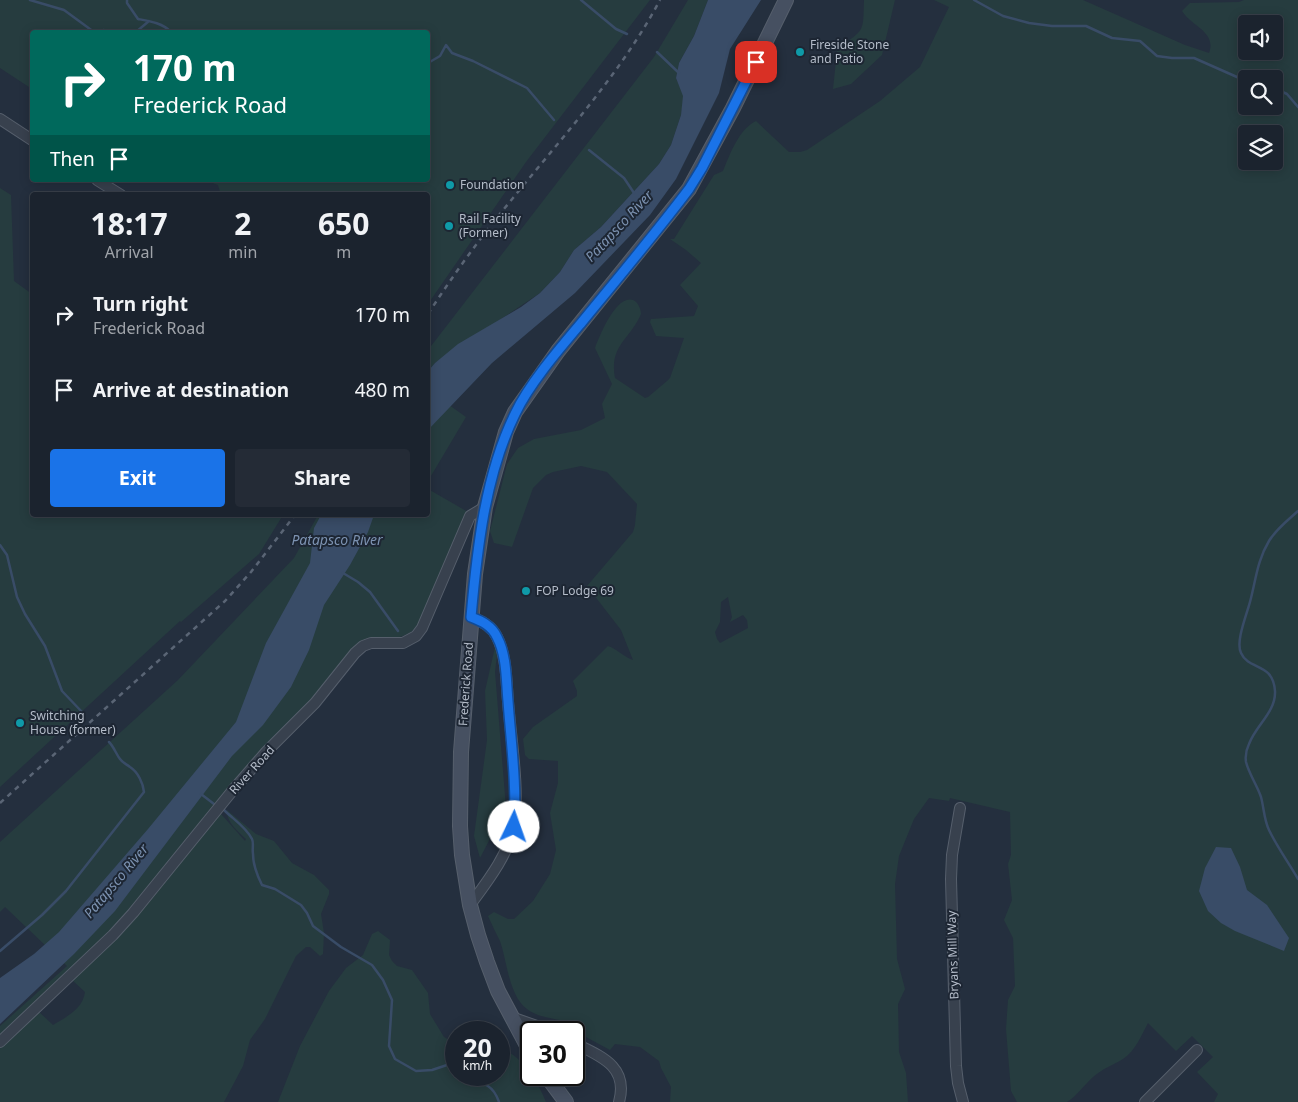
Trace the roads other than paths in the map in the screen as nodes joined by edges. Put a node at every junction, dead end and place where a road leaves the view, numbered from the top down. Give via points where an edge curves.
1 (786, 0) edge
2 (0, 119) edge
3 (30, 139) edge
4 (100, 182) edge
5 (116, 192) edge
6 (485, 508) junction
7 (471, 617) junction
8 (960, 808) dead end
9 (470, 905) junction
10 (511, 1018) junction
11 (520, 1021) edge
12 (520, 1034) edge
13 (0, 1042) edge
14 (585, 1049) edge
15 (1198, 1050) dead end
16 (554, 1086) edge
17 (566, 1102) edge
18 (619, 1102) edge
19 (963, 1102) edge
20 (1145, 1102) edge

1 - 6 main road, Frederick Road via 689,189 558,351 515,412 506,432
2 - 3 street
4 - 5 street
6 - 7 main road, Frederick Road via 474,574
6 - 13 street, River Road via 470,516 416,636 403,643 371,643 355,653 315,703 233,790 113,935
7 - 9 main road, Frederick Road via 460,794 462,855
7 - 9 street via 491,628 503,654 515,807 514,827 500,861
8 - 19 street, Bryans Mill Way via 951,879 956,1066
9 - 10 main road, Frederick Road via 487,962
10 - 11 street
10 - 12 main road, Frederick Road
14 - 18 street via 615,1068 620,1076
15 - 20 street
16 - 17 main road

